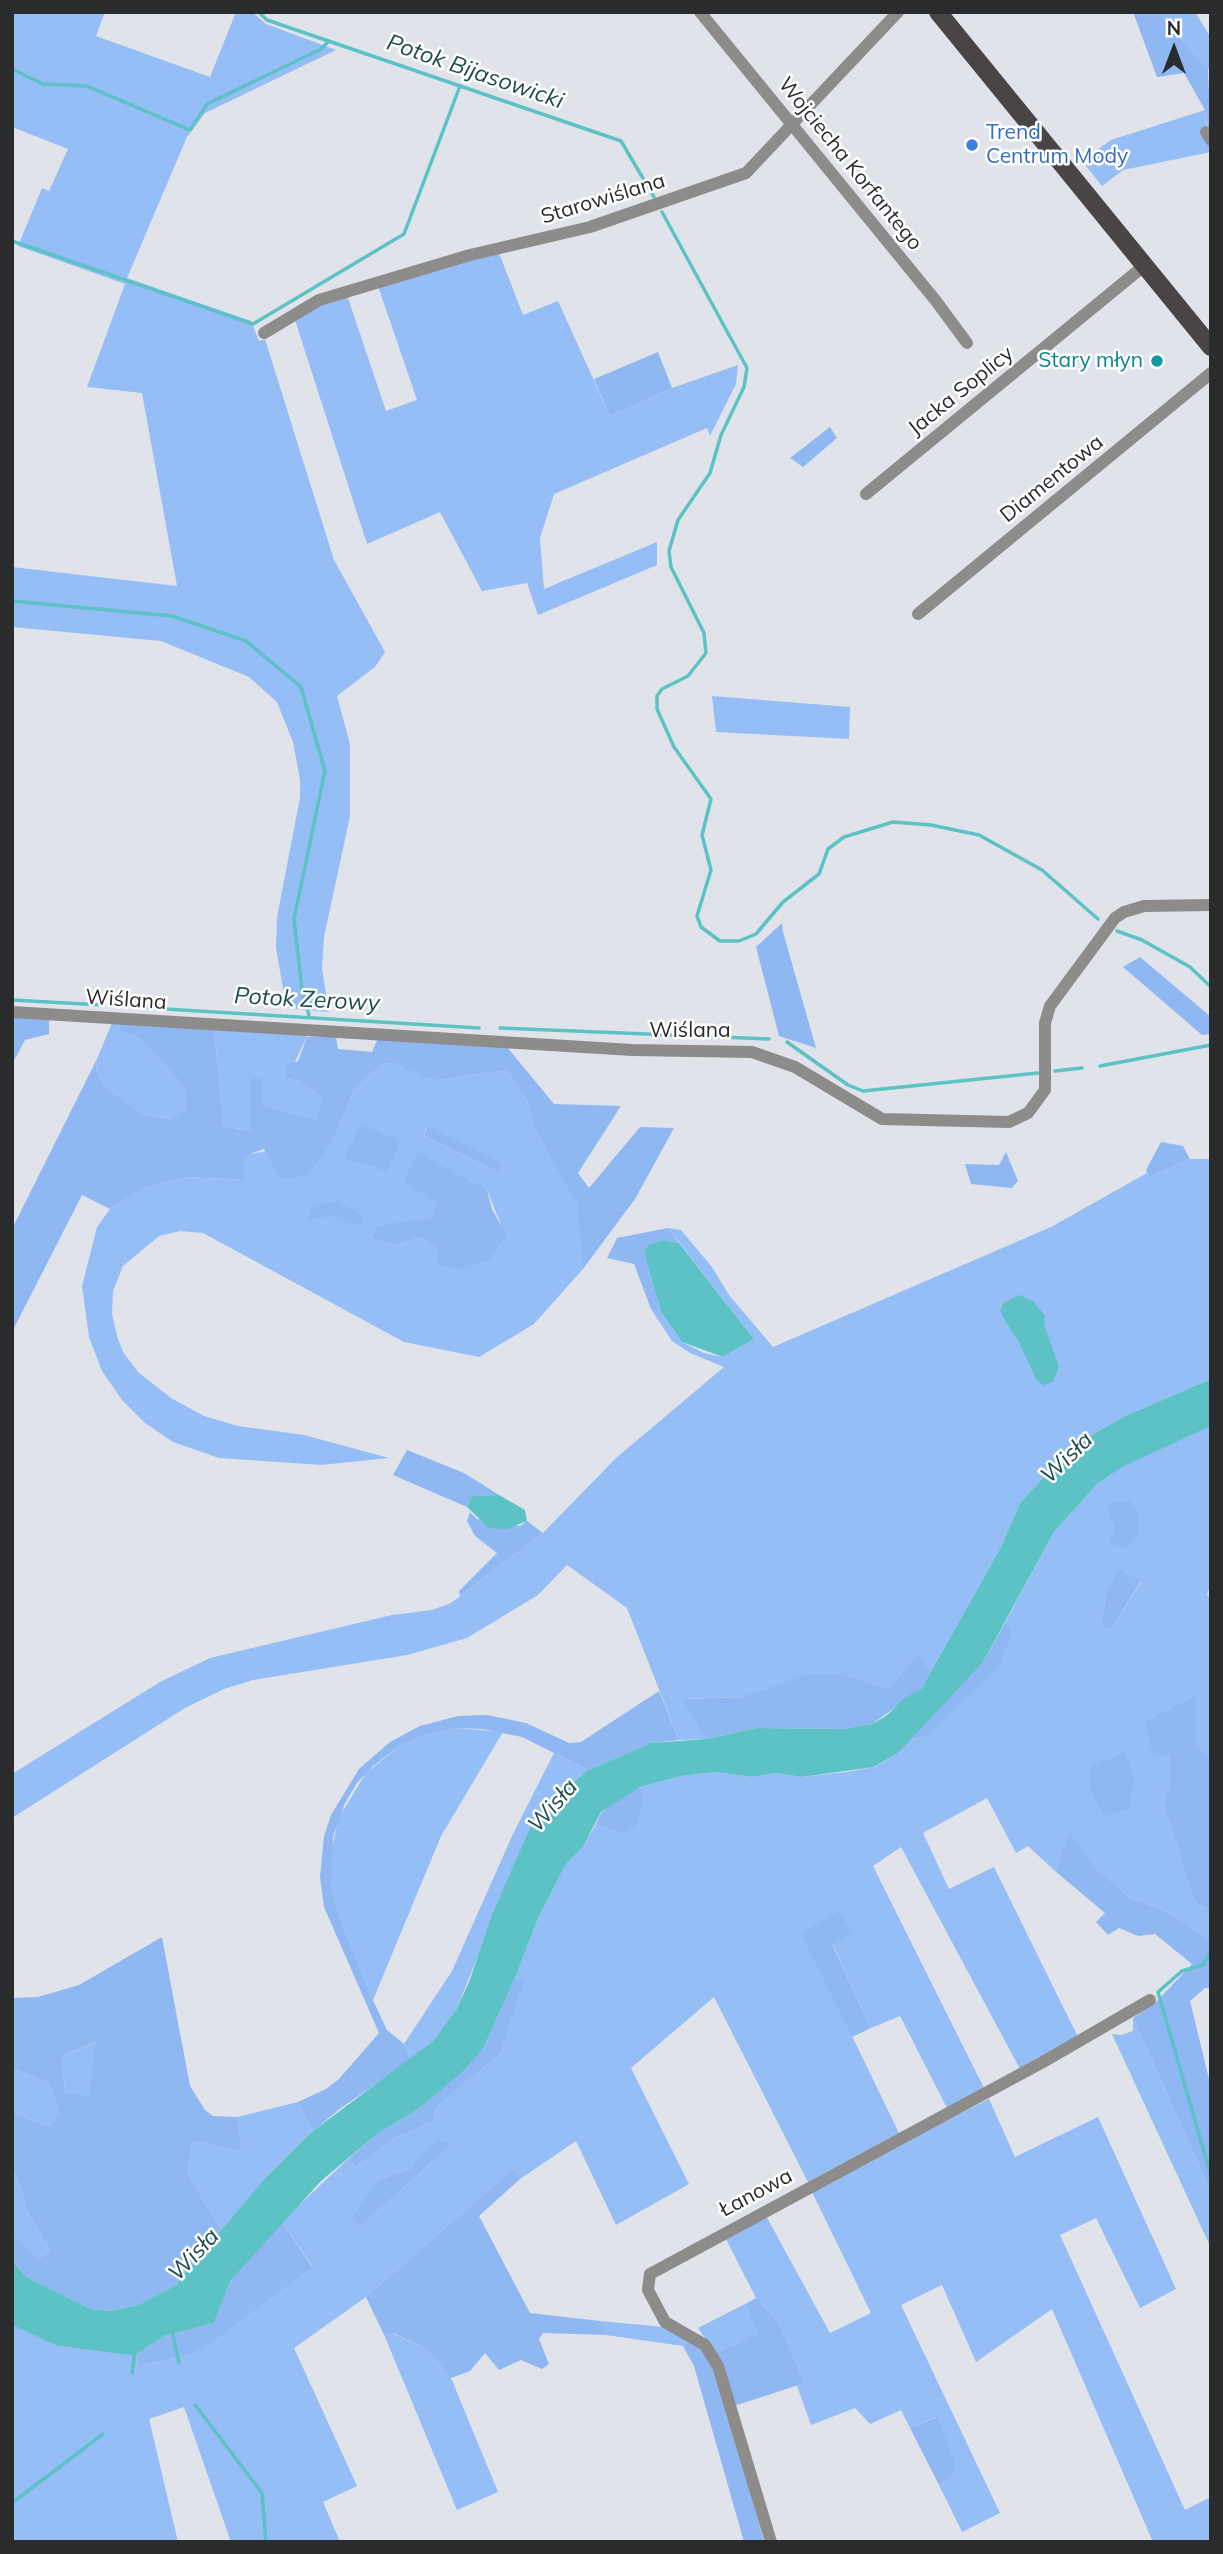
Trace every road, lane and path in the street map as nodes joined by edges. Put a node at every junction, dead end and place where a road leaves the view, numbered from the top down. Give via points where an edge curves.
1 (699, 12) edge
2 (898, 12) edge
3 (938, 12) edge
4 (794, 126) junction
5 (1145, 265) junction
6 (264, 333) dead end
7 (967, 343) dead end
8 (1211, 347) edge
9 (1211, 373) edge
10 (866, 494) dead end
11 (918, 614) dead end
12 (1211, 905) edge
13 (12, 1012) edge
14 (1150, 2000) dead end
15 (771, 2542) edge

1 - 4 street, Wojciecha Korfantego
2 - 4 street, Starowiślana
3 - 5 main road
4 - 6 street, Starowiślana via 746,173 590,227 470,255 319,300
4 - 7 street, Wojciecha Korfantego
5 - 8 main road
5 - 10 street, Jacka Soplicy
9 - 11 street, Diamentowa
12 - 13 street, Wiślana via 1144,906 1115,918 1050,1006 1045,1023 1045,1090 1028,1113 1009,1122 882,1119 795,1067 752,1052 632,1050
14 - 15 street, Łanowa via 650,2274 648,2290 665,2322 705,2345 718,2366

